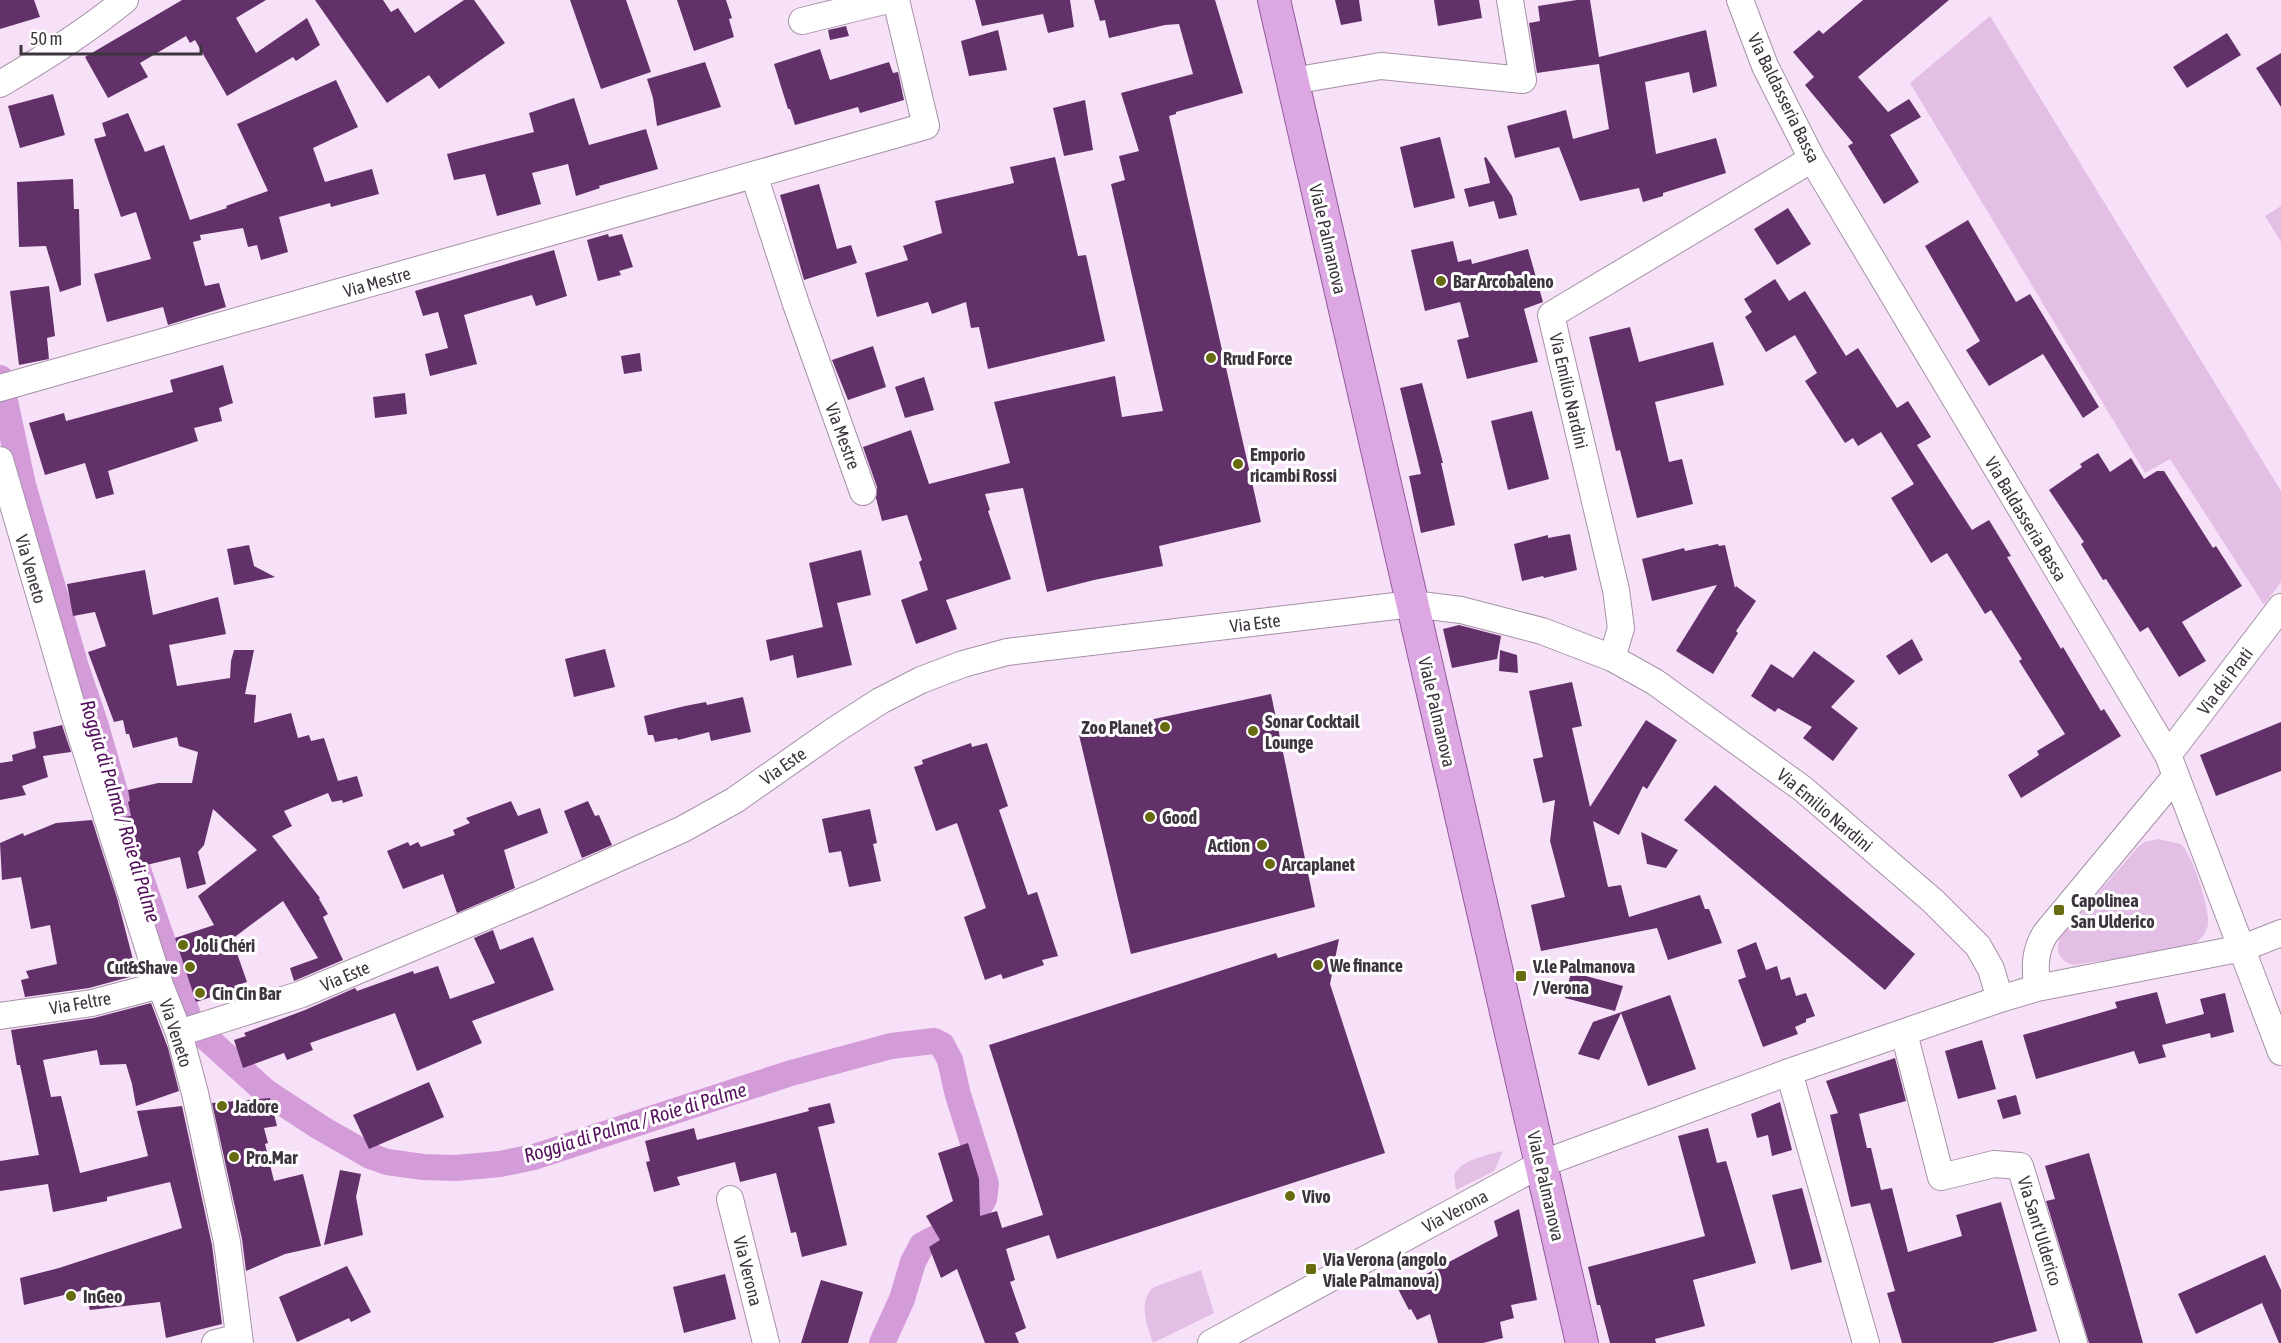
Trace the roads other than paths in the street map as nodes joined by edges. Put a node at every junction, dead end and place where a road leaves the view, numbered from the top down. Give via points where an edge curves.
1 (125, 0) edge
2 (888, 0) edge
3 (896, 0) edge
4 (1274, 0) edge
5 (1510, 0) edge
6 (1740, 0) edge
7 (802, 21) dead end
8 (1292, 81) junction
9 (0, 84) edge
10 (1812, 159) junction
11 (754, 175) junction
12 (8, 386) edge
13 (0, 460) edge
14 (863, 492) dead end
15 (1412, 604) junction
16 (2281, 607) edge
17 (1612, 658) junction
18 (2172, 765) junction
19 (2281, 933) edge
20 (2243, 948) junction
21 (160, 985) junction
22 (2037, 988) junction
23 (2000, 999) junction
24 (0, 1016) edge
25 (191, 1030) junction
26 (1904, 1033) junction
27 (2281, 1052) edge
28 (1790, 1072) junction
29 (1541, 1164) junction
30 (730, 1199) dead end
31 (231, 1341) edge
32 (766, 1343) edge
33 (1211, 1343) edge
34 (1582, 1343) edge
35 (1866, 1343) edge
36 (2074, 1343) edge

1 - 9 street via 31,67
2 - 7 street
3 - 11 street, Via Mestre via 926,126
4 - 8 main road, Viale Palmanova
5 - 8 street via 1523,80 1381,66
6 - 10 street, Via Baldasseria Bassa via 1765,66
8 - 15 main road, Viale Palmanova
10 - 17 street, Via Emilio Nardini via 1551,315 1616,590 1621,628
10 - 18 street, Via Baldasseria Bassa
11 - 12 street, Via Mestre
11 - 14 street, Via Mestre
13 - 21 street, Via Veneto via 62,675
15 - 17 street, Via Emilio Nardini via 1509,621
15 - 25 street, Via Este via 1007,652 963,664 880,701 735,800 683,829 537,896 302,994
15 - 29 main road, Viale Palmanova
16 - 18 street, Via dei Prati
17 - 23 street, Via Emilio Nardini via 1655,682 1754,753 1933,901 1978,946 1991,969
18 - 20 street, Via Baldasseria Bassa
18 - 22 street via 2045,934 2036,956
19 - 20 street
20 - 22 street
20 - 27 street, Via Baldasseria Bassa
21 - 24 street, Via Feltre via 92,1003
21 - 25 street, Via Veneto
22 - 23 street
23 - 26 street
25 - 31 street, Via Veneto via 195,1093 227,1242
26 - 28 street
26 - 36 street, Via Sant'Ulderico via 1941,1177 1994,1164 2020,1166
28 - 29 street
28 - 35 street
29 - 33 street, Via Verona
29 - 34 main road, Viale Palmanova
30 - 32 street, Via Verona

